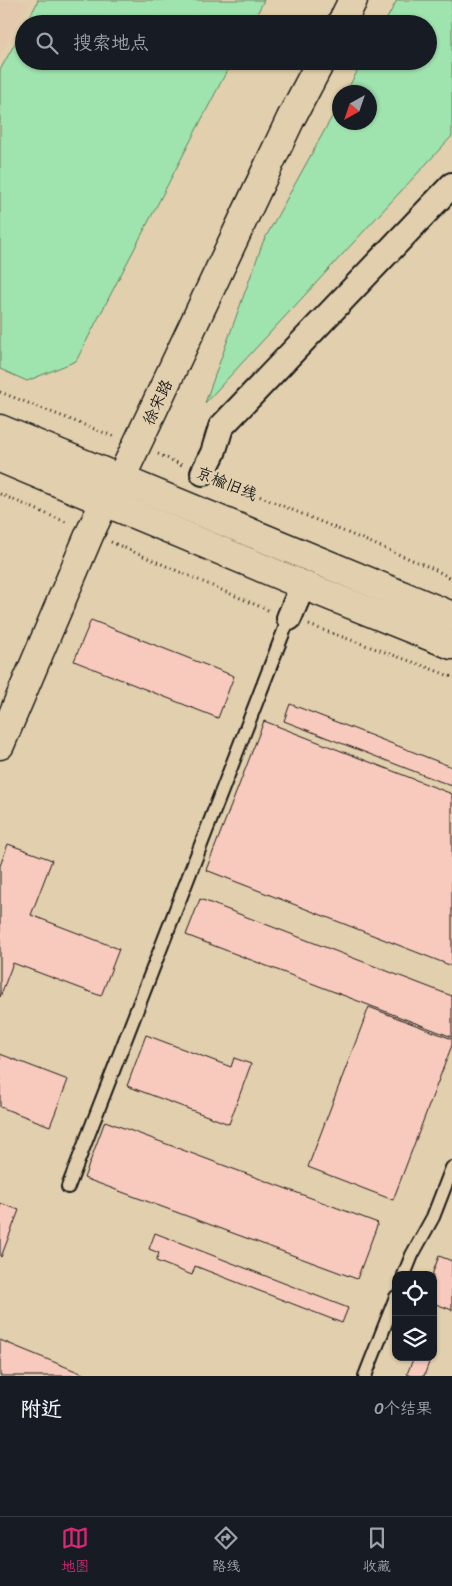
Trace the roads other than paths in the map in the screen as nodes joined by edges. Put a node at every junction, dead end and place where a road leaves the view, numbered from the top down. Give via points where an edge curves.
1 (353, 0) edge
2 (346, 15) edge
3 (316, 70) edge
4 (452, 185) edge
5 (0, 429) edge
6 (0, 458) edge
7 (203, 473) road end
8 (121, 478) junction
9 (104, 502) junction
10 (303, 585) junction
11 (452, 616) edge
12 (289, 618) joint
13 (452, 645) edge
14 (0, 745) edge
15 (452, 1168) edge
16 (68, 1187) dead end
17 (406, 1271) edge
18 (392, 1307) edge
19 (365, 1376) edge

1 - 2 main road
3 - 8 main road, 徐宋路
4 - 7 street via 221,427
5 - 8 main road
6 - 9 main road
8 - 9 main road, 徐宋路
8 - 11 main road
9 - 10 main road
9 - 14 main road, 徐宋路
10 - 12 street
10 - 13 main road
12 - 16 lane
15 - 17 lane via 433,1217
18 - 19 lane

